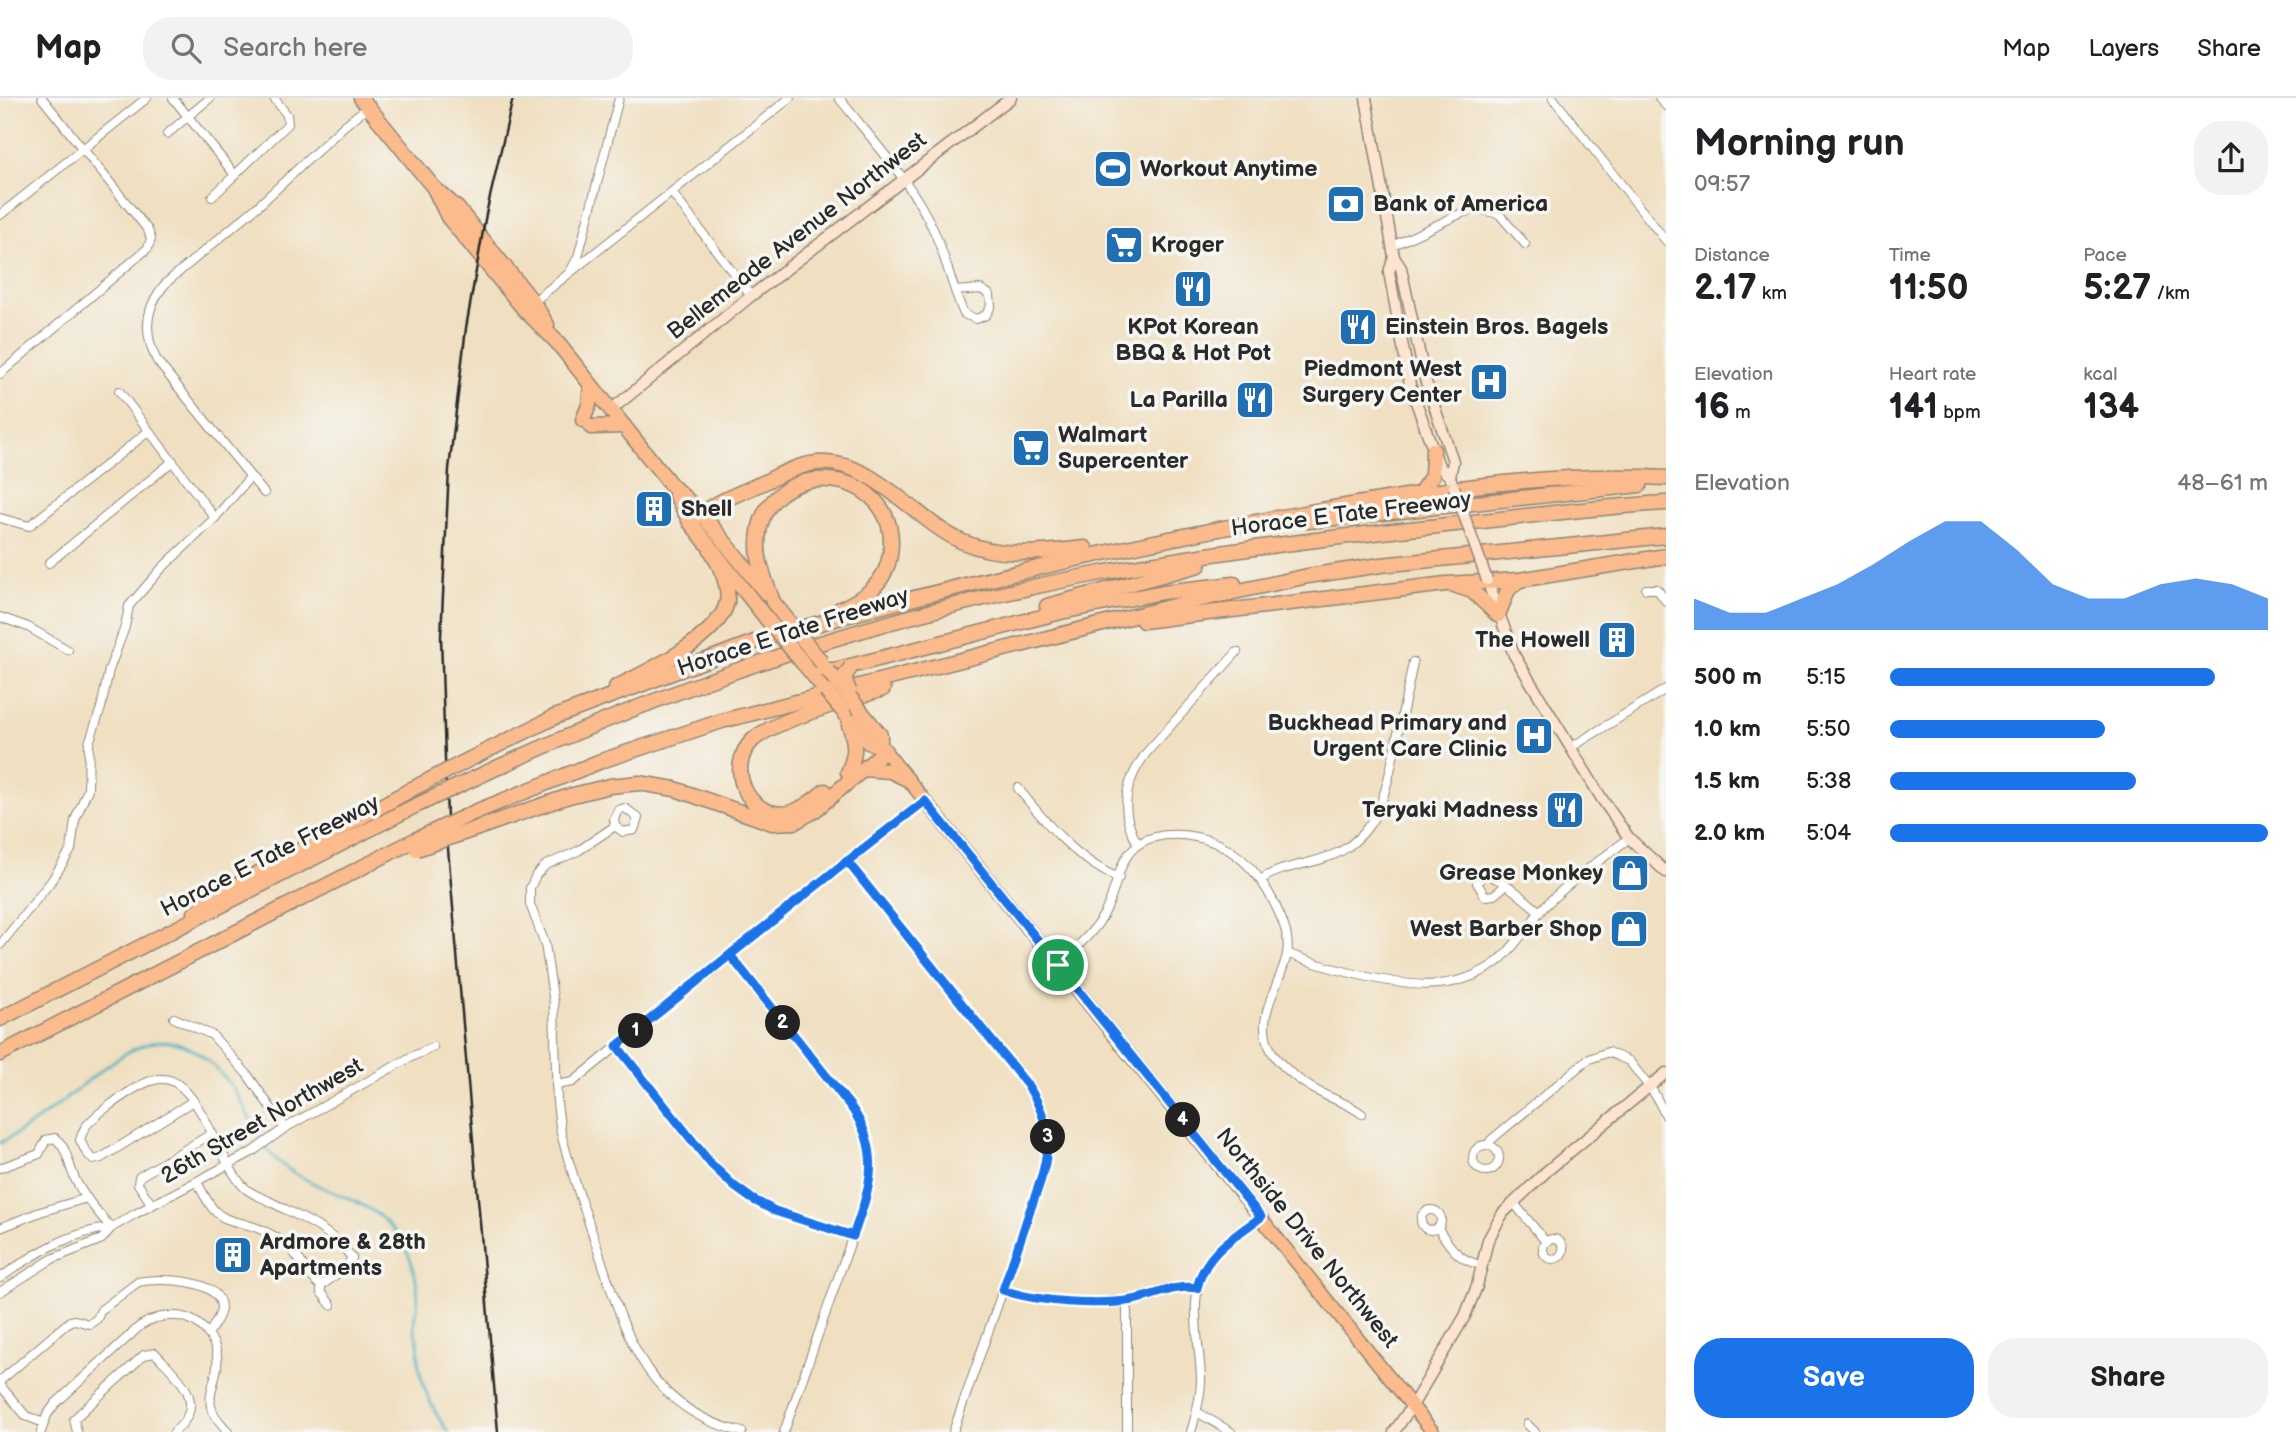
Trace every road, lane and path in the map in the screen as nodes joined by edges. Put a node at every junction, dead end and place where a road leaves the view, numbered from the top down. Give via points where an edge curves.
1 (43, 98) edge
2 (147, 98) edge
3 (173, 98) edge
4 (210, 98) edge
5 (274, 98) edge
6 (619, 98) edge
7 (790, 98) edge
8 (839, 98) edge
9 (1011, 98) edge
10 (1366, 98) edge
11 (1553, 98) edge
12 (1659, 98) edge
13 (365, 102) edge
14 (1666, 106) edge
15 (187, 116) junction
16 (167, 134) dead end
17 (83, 148) junction
18 (235, 175) junction
19 (903, 180) junction
20 (434, 188) junction
21 (672, 193) junction
22 (212, 197) dead end
23 (0, 215) edge
24 (1666, 240) edge
25 (1525, 244) dead end
26 (1393, 251) junction
27 (570, 273) junction
28 (955, 291) junction
29 (751, 296) junction
30 (533, 302) junction
31 (556, 341) junction
32 (0, 373) edge
33 (591, 384) junction
34 (119, 391) dead end
35 (611, 410) junction
36 (624, 426) junction
37 (149, 431) junction
38 (1433, 450) junction
39 (173, 461) junction
40 (250, 477) junction
41 (1666, 480) edge
42 (1452, 482) junction
43 (1420, 492) junction
44 (264, 493) dead end
45 (1666, 503) edge
46 (695, 517) junction
47 (0, 518) edge
48 (215, 519) junction
49 (1186, 535) junction
50 (1666, 536) edge
51 (1153, 541) junction
52 (1279, 545) junction
53 (711, 550) junction
54 (1666, 556) edge
55 (49, 563) dead end
56 (1308, 576) junction
57 (1487, 580) junction
58 (1520, 580) junction
59 (1446, 584) junction
60 (1646, 589) dead end
61 (1666, 601) edge
62 (773, 602) junction
63 (1065, 606) junction
64 (1498, 615) junction
65 (0, 617) edge
66 (1071, 631) junction
67 (772, 636) junction
68 (68, 650) dead end
69 (999, 650) junction
70 (1237, 652) dead end
71 (1413, 662) dead end
72 (803, 663) junction
73 (828, 666) junction
74 (851, 667) junction
75 (1666, 689) edge
76 (826, 691) junction
77 (854, 717) junction
78 (552, 718) junction
79 (1570, 748) junction
80 (883, 749) junction
81 (864, 769) junction
82 (848, 772) junction
83 (907, 779) junction
84 (1018, 788) dead end
85 (925, 801) junction
86 (615, 826) dead end
87 (1629, 838) junction
88 (416, 844) junction
89 (1138, 844) junction
90 (847, 861) junction
91 (1666, 872) edge
92 (1119, 878) junction
93 (1262, 880) junction
94 (1506, 885) dead end
95 (1540, 912) junction
96 (177, 929) junction
97 (0, 945) edge
98 (1287, 953) junction
99 (730, 955) junction
100 (1058, 965) junction
101 (174, 1018) dead end
102 (0, 1019) edge
103 (617, 1046) junction
104 (433, 1048) dead end
105 (0, 1054) edge
106 (1666, 1073) edge
107 (556, 1085) junction
108 (1649, 1087) junction
109 (1662, 1097) edge
110 (193, 1101) junction
111 (1362, 1114) dead end
112 (1666, 1116) edge
113 (285, 1128) junction
114 (211, 1134) junction
115 (1488, 1145) dead end
116 (228, 1165) junction
117 (0, 1168) edge
118 (197, 1182) junction
119 (87, 1199) junction
120 (1513, 1202) junction
121 (152, 1205) junction
122 (1261, 1217) junction
123 (0, 1228) edge
124 (111, 1228) junction
125 (1438, 1228) dead end
126 (853, 1236) junction
127 (1546, 1242) dead end
128 (1482, 1265) junction
129 (0, 1278) edge
130 (321, 1286) junction
131 (1197, 1288) junction
132 (1003, 1290) junction
133 (0, 1292) edge
134 (1128, 1301) junction
135 (331, 1305) dead end
136 (208, 1334) junction
137 (0, 1383) edge
138 (1412, 1406) junction
139 (1197, 1412) junction
140 (1527, 1424) dead end
141 (43, 1427) edge
142 (77, 1432) edge
143 (174, 1432) edge
144 (229, 1432) edge
145 (742, 1432) edge
146 (784, 1432) edge
147 (953, 1432) edge
148 (1127, 1432) edge
149 (1191, 1432) edge
150 (1231, 1432) edge
151 (1394, 1432) edge
152 (1433, 1432) edge
153 (1535, 1432) edge

1 - 17 street
2 - 17 street
3 - 15 street
4 - 15 street
5 - 18 street via 288,124
6 - 27 street
7 - 21 street
8 - 19 street
9 - 19 main road, Bellemeade Avenue Northwest
10 - 26 main road
11 - 24 street
12 - 14 street
13 - 20 highway, Northside Drive Northwest
13 - 40 street via 257,207 167,282 149,311 148,337 157,361
15 - 16 street
15 - 18 street
17 - 23 street
17 - 32 street via 148,230 150,244
18 - 22 street
19 - 28 street via 934,231
19 - 29 main road, Bellemeade Avenue Northwest
20 - 30 highway, Northside Drive Northwest via 458,209
20 - 31 highway, Northside Drive Northwest via 448,217
21 - 27 street
21 - 29 street
25 - 26 street via 1499,214 1479,209 1462,213
26 - 38 main road via 1389,272 1410,385
26 - 42 main road via 1401,268 1424,379 1453,461
27 - 30 street
28 - 28 street via 964,314 976,319 992,306 990,295 981,289
29 - 35 main road, Bellemeade Avenue Northwest
30 - 31 highway, Northside Drive Northwest
31 - 33 highway, Northside Drive Northwest
33 - 35 highway, Northside Drive Northwest
33 - 36 highway via 587,424
34 - 37 street
35 - 36 highway, Northside Drive Northwest
36 - 46 highway, Northside Drive Northwest
37 - 39 street
37 - 47 street via 29,526
38 - 42 main road
38 - 43 highway via 1432,476
39 - 48 street
39 - 55 street
40 - 44 street
40 - 48 street
41 - 42 highway via 1610,477
41 - 49 highway
42 - 43 highway
42 - 57 main road, bridge
43 - 49 highway
45 - 52 highway, Horace E Tate Freeway
46 - 51 highway via 711,505 794,468 828,463 863,472 942,531 983,548 1026,554
46 - 53 highway, Northside Drive Northwest
46 - 62 highway, Northside Drive Northwest
48 - 97 street via 129,606 89,743 89,789 75,820 71,850
49 - 51 highway
50 - 56 highway
51 - 67 highway via 965,583
52 - 63 highway via 1145,578
52 - 96 highway, Horace E Tate Freeway, bridge via 1027,588 830,640 642,705 414,807
53 - 72 highway, Northside Drive Northwest, bridge
53 - 78 highway via 728,594 724,612 713,627 648,671
54 - 58 highway
56 - 63 highway
56 - 66 highway
57 - 58 highway
57 - 59 highway
57 - 64 main road
58 - 64 highway via 1508,590
59 - 64 highway via 1472,591
59 - 66 highway
60 - 61 street via 1657,589
62 - 67 highway via 758,547 770,506 793,486 813,480 837,480 863,491 882,511 890,532 890,553 880,581 856,602
62 - 73 highway, Northside Drive Northwest, bridge
63 - 73 highway
63 - 74 highway
64 - 79 main road via 1514,655
65 - 68 street
66 - 69 highway
67 - 78 highway
69 - 82 highway via 779,725 754,739 741,757 739,772 751,800 782,813 808,804
69 - 88 highway, bridge via 710,725 601,761 475,812
70 - 89 street via 1135,770 1125,810
71 - 93 street via 1386,791 1363,835 1329,858 1276,871
72 - 73 highway
72 - 76 highway, Northside Drive Northwest
73 - 74 highway, bridge
73 - 76 highway, bridge
73 - 77 highway, Northside Drive Northwest, bridge
74 - 77 highway, bridge via 844,680
75 - 79 street
76 - 77 highway, Northside Drive Northwest, bridge
77 - 80 highway, Northside Drive Northwest via 880,735
77 - 82 highway via 855,754
78 - 96 highway, bridge via 213,898
79 - 87 main road
80 - 81 highway
80 - 82 highway
80 - 83 main road, Northside Drive Northwest
81 - 83 highway via 890,771
81 - 88 highway, bridge via 795,822 762,821 675,789 639,783 569,796
83 - 85 main road, Northside Drive Northwest
84 - 92 street via 1062,838
85 - 90 street
85 - 100 main road, Northside Drive Northwest
86 - 107 street via 578,851 546,865 530,888 554,1004
87 - 91 main road
87 - 95 street
88 - 105 highway
89 - 92 street via 1126,857
89 - 93 street via 1167,835 1201,838 1237,855
90 - 99 street
90 - 132 street via 1028,1086 1042,1112 1048,1139 1046,1165
92 - 100 street via 1097,925
93 - 98 street via 1285,925
94 - 95 street
95 - 98 street via 1495,963 1442,985 1390,982 1320,966
96 - 102 highway, Horace E Tate Freeway
98 - 111 street via 1266,1016 1269,1046 1280,1062 1310,1087
99 - 103 street
99 - 126 street via 863,1127 871,1175
100 - 122 main road, Northside Drive Northwest
101 - 113 street via 212,1035
103 - 107 street via 573,1082
103 - 126 street via 711,1164 734,1186 775,1211
104 - 113 street, 26th Street Northwest
106 - 108 main road
107 - 145 street via 565,1148 631,1343 651,1375 680,1403
108 - 109 street
108 - 115 street via 1629,1061 1608,1052 1587,1060
108 - 120 main road
109 - 112 street
110 - 110 street via 101,1158 93,1160 80,1140 86,1126 126,1093 155,1079 179,1084
110 - 114 street
113 - 116 street, 26th Street Northwest
114 - 116 street
114 - 121 street via 139,1177 138,1184
116 - 118 street, 26th Street Northwest
116 - 130 street via 246,1189 326,1231 352,1258
117 - 119 street via 39,1154 46,1140 55,1138 63,1144 75,1181
118 - 121 street, 26th Street Northwest
118 - 130 street via 224,1219 281,1240
119 - 123 street
119 - 124 street
120 - 127 street
120 - 128 main road via 1495,1226
121 - 124 street, 26th Street Northwest
122 - 131 street via 1212,1256
122 - 138 main road, Northside Drive Northwest
124 - 129 street, 26th Street Northwest via 61,1242
124 - 133 street, 26th Street Northwest via 102,1239 52,1259
125 - 128 street via 1462,1259
126 - 146 street
128 - 138 main road via 1465,1316
130 - 135 street
131 - 134 street via 1181,1287
131 - 139 street
132 - 134 street via 1052,1301
132 - 147 street
134 - 148 street
136 - 137 street via 221,1306 211,1291 174,1279 138,1282 89,1324 70,1321
136 - 141 street via 185,1317 163,1316 146,1322 55,1404
136 - 144 street via 218,1362 211,1406
137 - 141 street via 26,1416
138 - 151 main road
138 - 152 main road, Northside Drive Northwest
139 - 149 street
139 - 150 street
140 - 153 street
142 - 143 street via 74,1419 144,1355 155,1353 190,1394 190,1410

